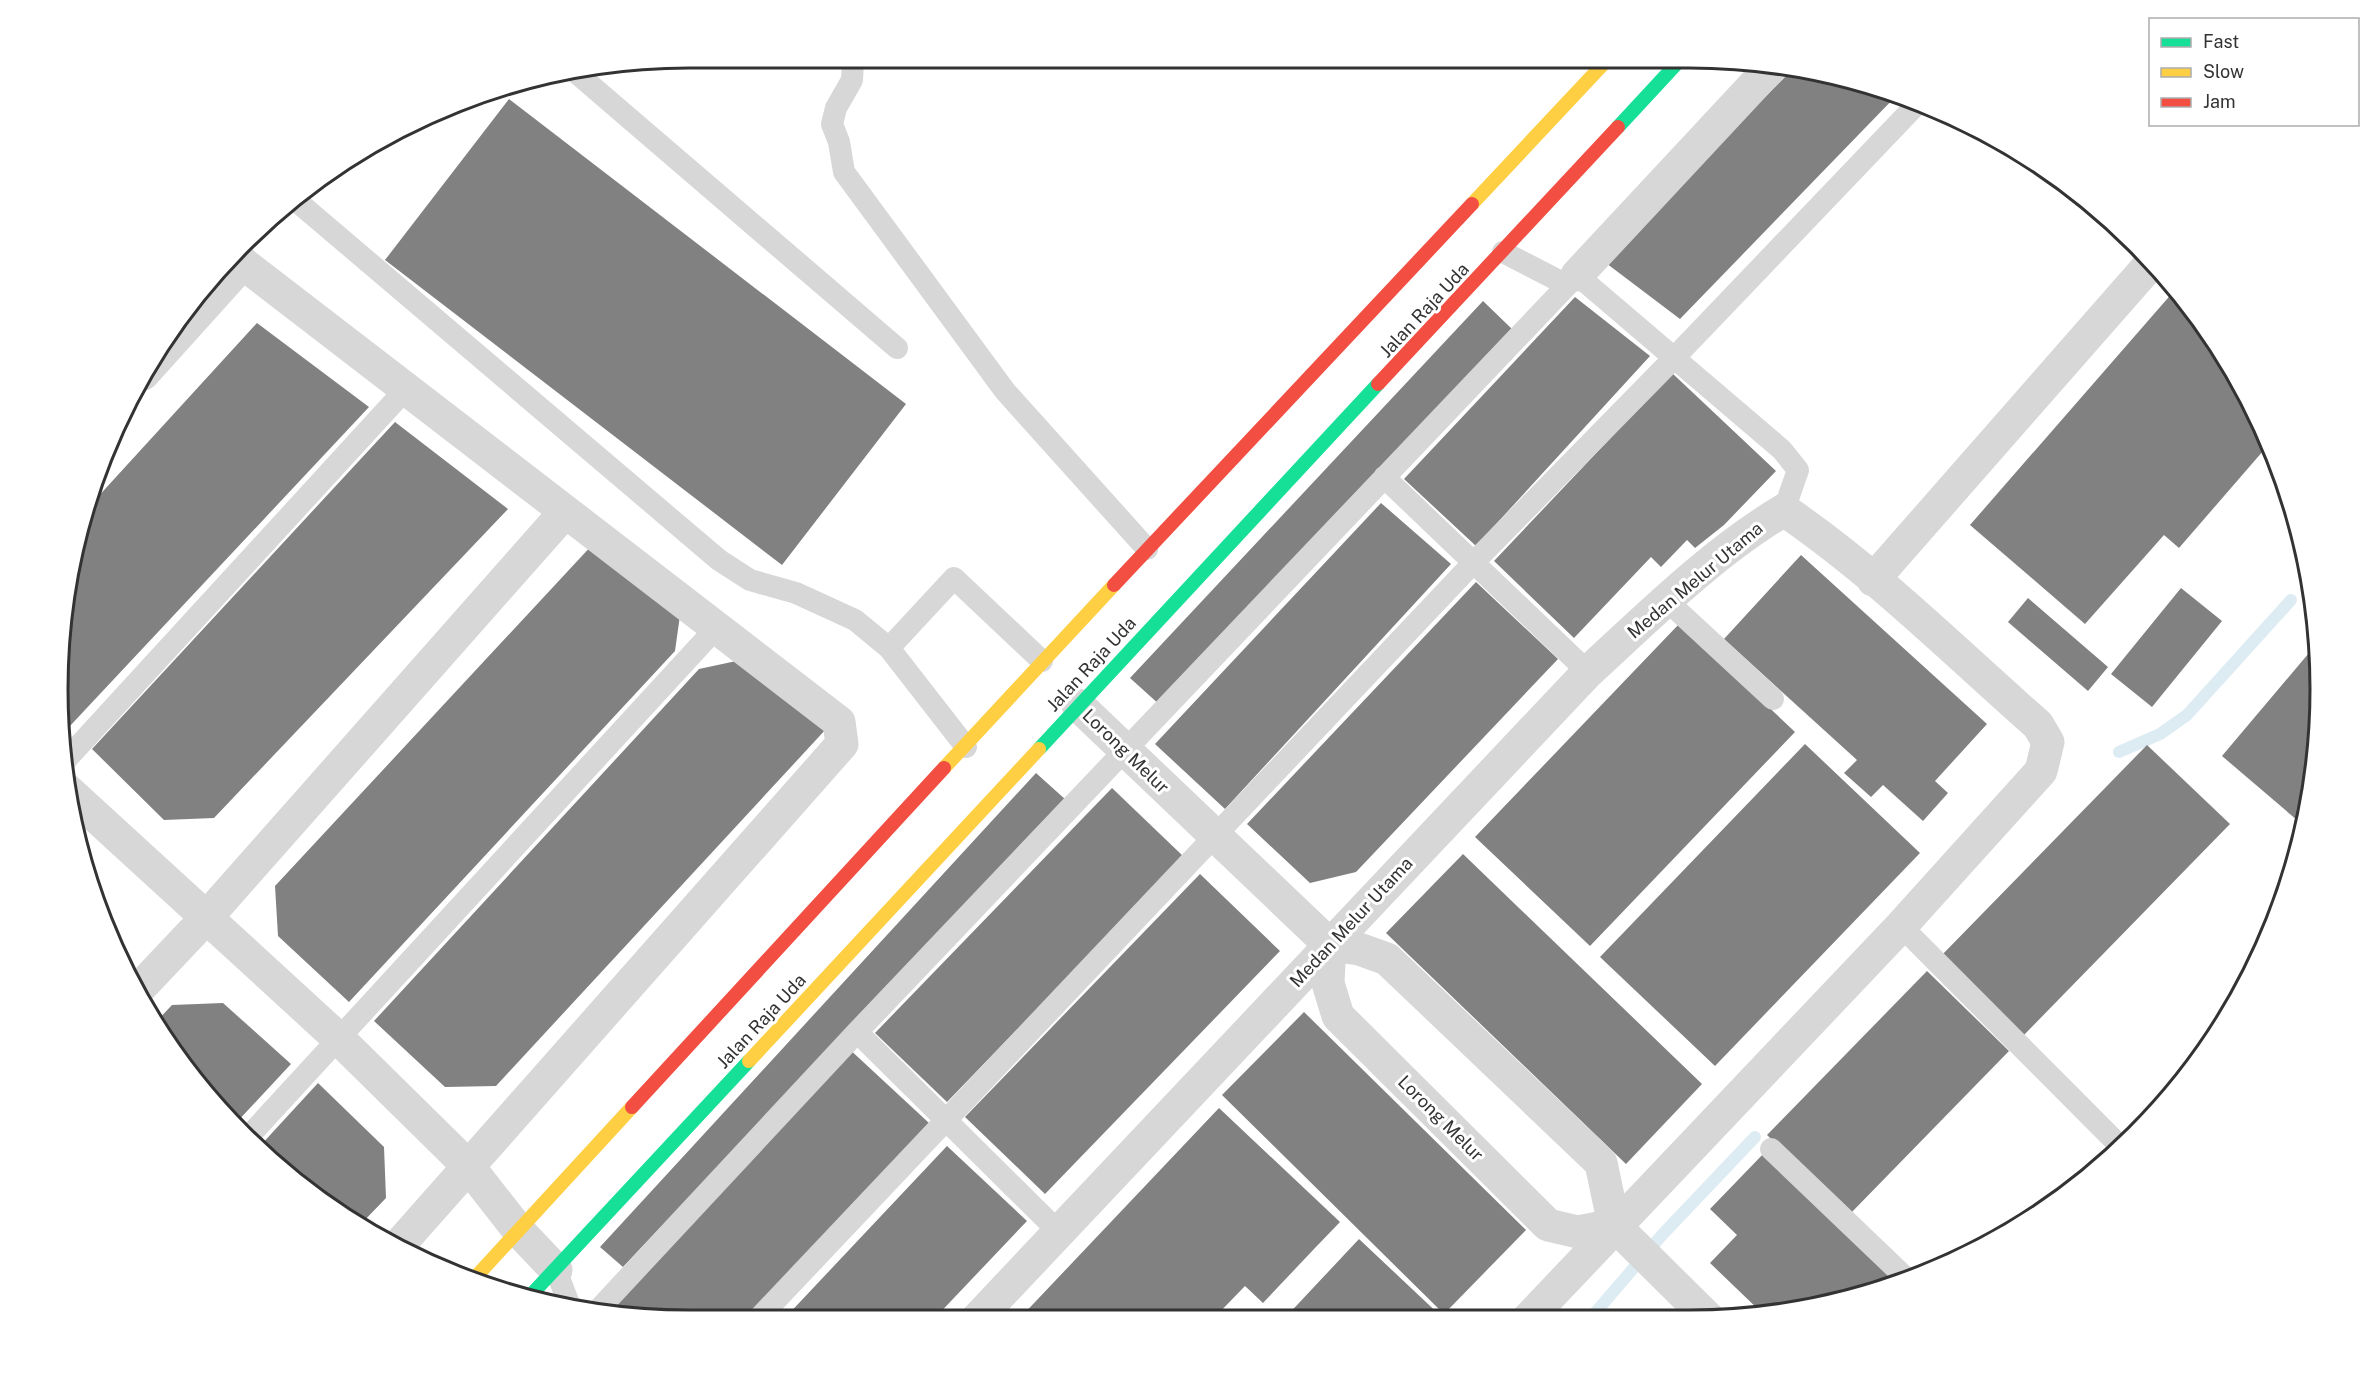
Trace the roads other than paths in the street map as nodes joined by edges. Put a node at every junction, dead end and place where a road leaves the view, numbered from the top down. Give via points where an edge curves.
1 (853, 68) edge
2 (1600, 68) edge
3 (1672, 68) edge
4 (1767, 73) edge
5 (581, 77) edge
6 (1912, 109) edge
7 (301, 204) edge
8 (1503, 252) junction
9 (239, 261) edge
10 (2146, 269) edge
11 (1572, 280) junction
12 (897, 348) dead end
13 (1675, 357) junction
14 (405, 390) junction
15 (1384, 477) junction
16 (1784, 510) junction
17 (565, 512) junction
18 (1147, 549) junction
19 (1474, 562) junction
20 (1873, 580) junction
21 (1666, 600) junction
22 (718, 626) junction
23 (889, 648) junction
24 (1042, 661) junction
25 (1588, 672) junction
26 (1773, 699) dead end
27 (1078, 705) junction
28 (966, 747) junction
29 (1126, 751) junction
30 (71, 754) edge
31 (77, 800) edge
32 (1215, 837) junction
33 (206, 918) junction
34 (1901, 926) junction
35 (1330, 945) junction
36 (143, 984) edge
37 (857, 1032) junction
38 (339, 1039) junction
39 (946, 1120) junction
40 (253, 1131) edge
41 (2114, 1140) edge
42 (1771, 1149) dead end
43 (469, 1167) junction
44 (519, 1231) junction
45 (1059, 1232) junction
46 (403, 1240) edge
47 (1634, 1245) junction
48 (556, 1270) junction
49 (1901, 1273) edge
50 (479, 1274) edge
51 (535, 1291) edge
52 (567, 1299) edge
53 (603, 1304) edge
54 (766, 1310) edge
55 (985, 1310) edge
56 (1541, 1310) edge
57 (1700, 1310) edge

1 - 18 lane via 852,80 832,124 844,172 1005,391
2 - 18 main road, Jalan Raja Uda
3 - 8 main road, Jalan Raja Uda
4 - 11 street
5 - 12 lane
6 - 13 lane
7 - 23 lane via 719,560 750,580 796,593 855,620
8 - 11 lane
8 - 27 main road, Jalan Raja Uda
9 - 14 street
10 - 20 street
11 - 13 lane
11 - 15 lane
13 - 16 lane via 1782,450 1797,470
13 - 19 lane
14 - 17 street
14 - 30 lane
15 - 19 lane
15 - 29 lane
16 - 20 street
16 - 21 street, Medan Melur Utama via 1756,526
17 - 22 street
17 - 33 street
18 - 24 main road, Jalan Raja Uda
19 - 25 lane
19 - 32 lane
20 - 34 street via 2038,725 2049,742 2041,771
21 - 25 street, Medan Melur Utama
21 - 26 lane
22 - 38 lane
22 - 43 street via 839,722 842,744
23 - 24 lane via 954,578
23 - 28 lane
24 - 28 main road, Jalan Raja Uda
25 - 35 street, Medan Melur Utama
27 - 29 street, Lorong Melur
27 - 48 main road, Jalan Raja Uda
28 - 44 main road, Jalan Raja Uda
29 - 32 street, Lorong Melur
29 - 37 lane
31 - 33 street
32 - 35 street, Lorong Melur
32 - 39 lane
33 - 36 street
33 - 38 street
34 - 41 lane
34 - 47 street
35 - 45 street, Medan Melur Utama
35 - 47 street via 1359,949 1387,959 1601,1163
35 - 47 street, Lorong Melur via 1328,983 1338,1016 1548,1225
37 - 39 lane
37 - 53 lane
38 - 40 lane
38 - 43 street
39 - 45 lane
39 - 54 lane
42 - 49 lane
43 - 44 street
43 - 46 street
44 - 48 street
44 - 50 main road, Jalan Raja Uda
45 - 55 street, Medan Melur Utama
47 - 56 street
47 - 57 street
48 - 51 main road, Jalan Raja Uda
48 - 52 lane

